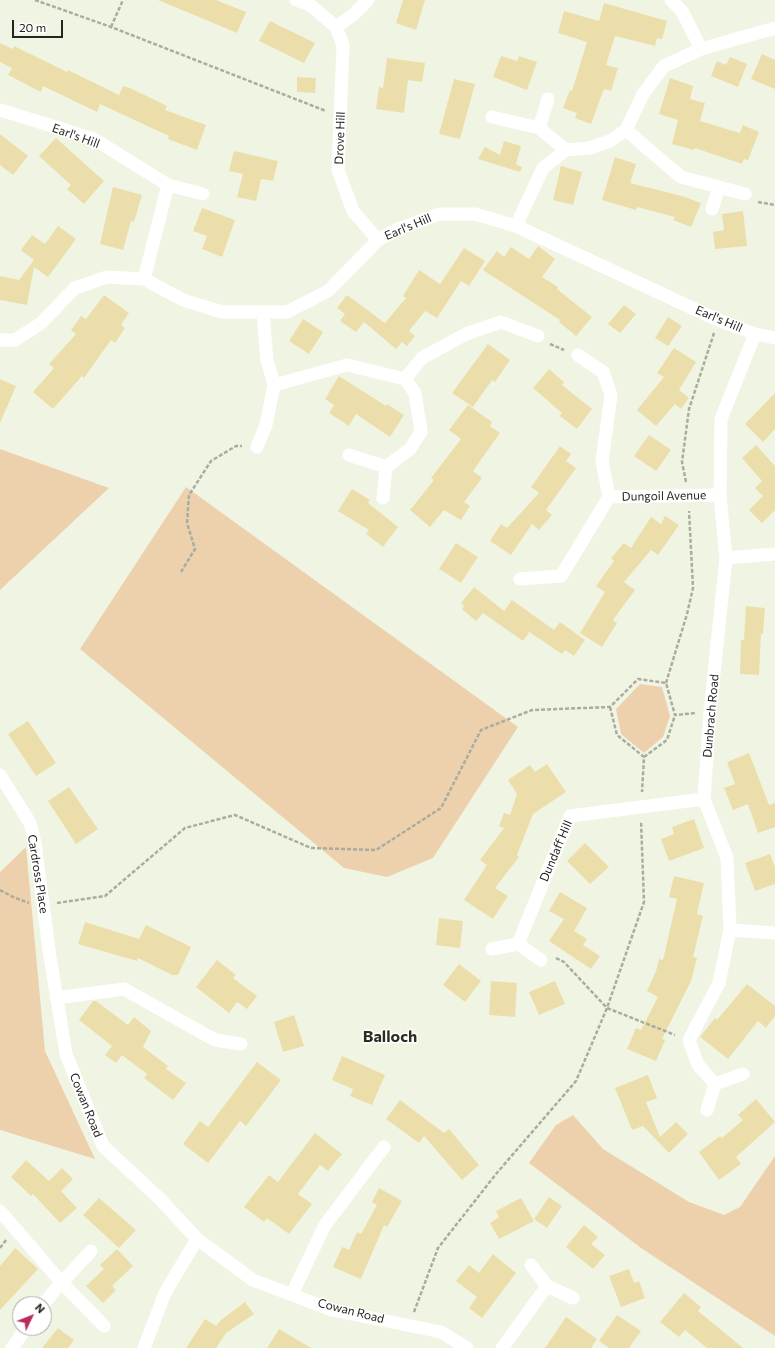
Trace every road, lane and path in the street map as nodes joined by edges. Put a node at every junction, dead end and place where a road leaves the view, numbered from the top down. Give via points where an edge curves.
1 (35, 0) edge
2 (123, 0) edge
3 (296, 0) edge
4 (368, 0) edge
5 (671, 0) edge
6 (336, 26) junction
7 (111, 28) junction
8 (775, 28) edge
9 (701, 49) junction
10 (548, 99) dead end
11 (0, 110) edge
12 (341, 117) junction
13 (492, 117) dead end
14 (539, 128) junction
15 (626, 130) junction
16 (566, 150) junction
17 (168, 185) junction
18 (719, 187) junction
19 (203, 194) dead end
20 (745, 194) dead end
21 (712, 209) dead end
22 (516, 226) junction
23 (378, 240) junction
24 (144, 279) junction
25 (263, 313) junction
26 (755, 334) junction
27 (538, 336) joint
28 (775, 338) edge
29 (0, 340) edge
30 (578, 355) joint
31 (405, 379) junction
32 (274, 385) junction
33 (257, 447) joint
34 (349, 454) dead end
35 (386, 467) junction
36 (720, 495) junction
37 (609, 497) junction
38 (383, 498) dead end
39 (775, 554) edge
40 (726, 558) junction
41 (181, 572) dead end
42 (520, 579) dead end
43 (610, 707) junction
44 (710, 712) junction
45 (675, 715) junction
46 (644, 757) junction
47 (0, 775) edge
48 (704, 799) junction
49 (641, 807) junction
50 (0, 890) edge
51 (43, 905) junction
52 (730, 930) junction
53 (775, 933) edge
54 (518, 944) junction
55 (492, 949) dead end
56 (50, 957) joint
57 (541, 960) joint
58 (56, 998) junction
59 (607, 1008) junction
60 (689, 1040) junction
61 (241, 1044) dead end
62 (743, 1074) dead end
63 (716, 1084) junction
64 (707, 1110) dead end
65 (384, 1147) dead end
66 (0, 1211) edge
67 (197, 1239) junction
68 (91, 1251) dead end
69 (531, 1265) dead end
70 (62, 1283) junction
71 (547, 1286) junction
72 (292, 1294) junction
73 (51, 1296) edge
74 (573, 1298) dead end
75 (409, 1325) junction
76 (104, 1326) dead end
77 (20, 1336) edge
78 (12, 1348) edge
79 (144, 1348) edge
80 (467, 1348) edge
81 (502, 1348) edge

1 - 7 path
2 - 7 path
3 - 6 street via 310,5
4 - 6 street via 353,15
5 - 9 street via 682,11
6 - 12 street, Drove Hill via 343,45
7 - 12 path
8 - 9 street
9 - 15 street via 664,66 643,94
10 - 14 street
11 - 17 street, Earl's Hill via 94,139
12 - 23 street, Drove Hill via 338,170 353,211
13 - 14 street
14 - 16 street
15 - 16 street via 603,144
15 - 18 street via 680,177
16 - 22 street via 542,168
17 - 19 street, Earl's Hill
17 - 24 street
18 - 20 street
18 - 21 street
22 - 23 street, Earl's Hill via 475,214 439,214 398,229
22 - 26 street, Earl's Hill via 718,320
23 - 25 street, Earl's Hill via 328,291 286,312
24 - 25 street, Earl's Hill via 183,300 222,312
24 - 29 street, Earl's Hill via 107,276 75,288 40,324 15,340
25 - 32 street via 268,360
26 - 28 street, Earl's Hill
26 - 36 street, Dunbrach Road via 721,419
27 - 30 path via 547,343
27 - 31 street via 501,322 466,334 422,358
30 - 37 street, Dungoil Avenue via 603,372 611,395 602,461
31 - 32 street via 347,365
31 - 35 street via 415,393 421,432 410,450
32 - 33 street via 266,425
33 - 41 path via 236,446 211,461 190,495 187,523 195,549
34 - 35 street
35 - 38 street
36 - 37 street, Dungoil Avenue
36 - 40 street, Dunbrach Road
37 - 42 street, Dungoil Avenue via 561,576
39 - 40 street
40 - 44 street, Dunbrach Road
43 - 45 path via 638,679 666,683
43 - 46 path via 617,735
43 - 51 path via 532,710 481,730 441,808 376,850 311,848 235,815 184,828 105,896
44 - 45 path
44 - 48 street, Dunbrach Road
45 - 46 path via 667,740
46 - 49 path
47 - 51 street, Cardross Place via 30,823
48 - 49 street, Dundaff Hill
48 - 52 street, Dunbrach Road via 727,858
49 - 54 street, Dundaff Hill via 570,816
49 - 59 path via 644,902
50 - 51 path via 13,897
51 - 56 street, Cardross Place
52 - 53 street
52 - 60 street, Dunbrach Road via 719,983
54 - 55 street
54 - 57 street
56 - 58 street, Cowan Road
57 - 59 path via 546,954 564,962
58 - 61 street via 124,989 214,1040
58 - 67 street, Cowan Road via 66,1054 103,1146 160,1199
59 - 60 path
59 - 75 path via 576,1081 496,1174 438,1248
60 - 63 street via 698,1065
62 - 63 street
63 - 64 street
65 - 72 street via 325,1225
66 - 70 street
67 - 72 street, Cowan Road via 254,1280
67 - 79 street via 165,1293
68 - 70 street
69 - 71 street
70 - 73 street
70 - 76 street
71 - 74 street
71 - 81 street
72 - 75 street, Cowan Road via 332,1310
75 - 80 street, Cowan Road via 441,1332
77 - 78 street

